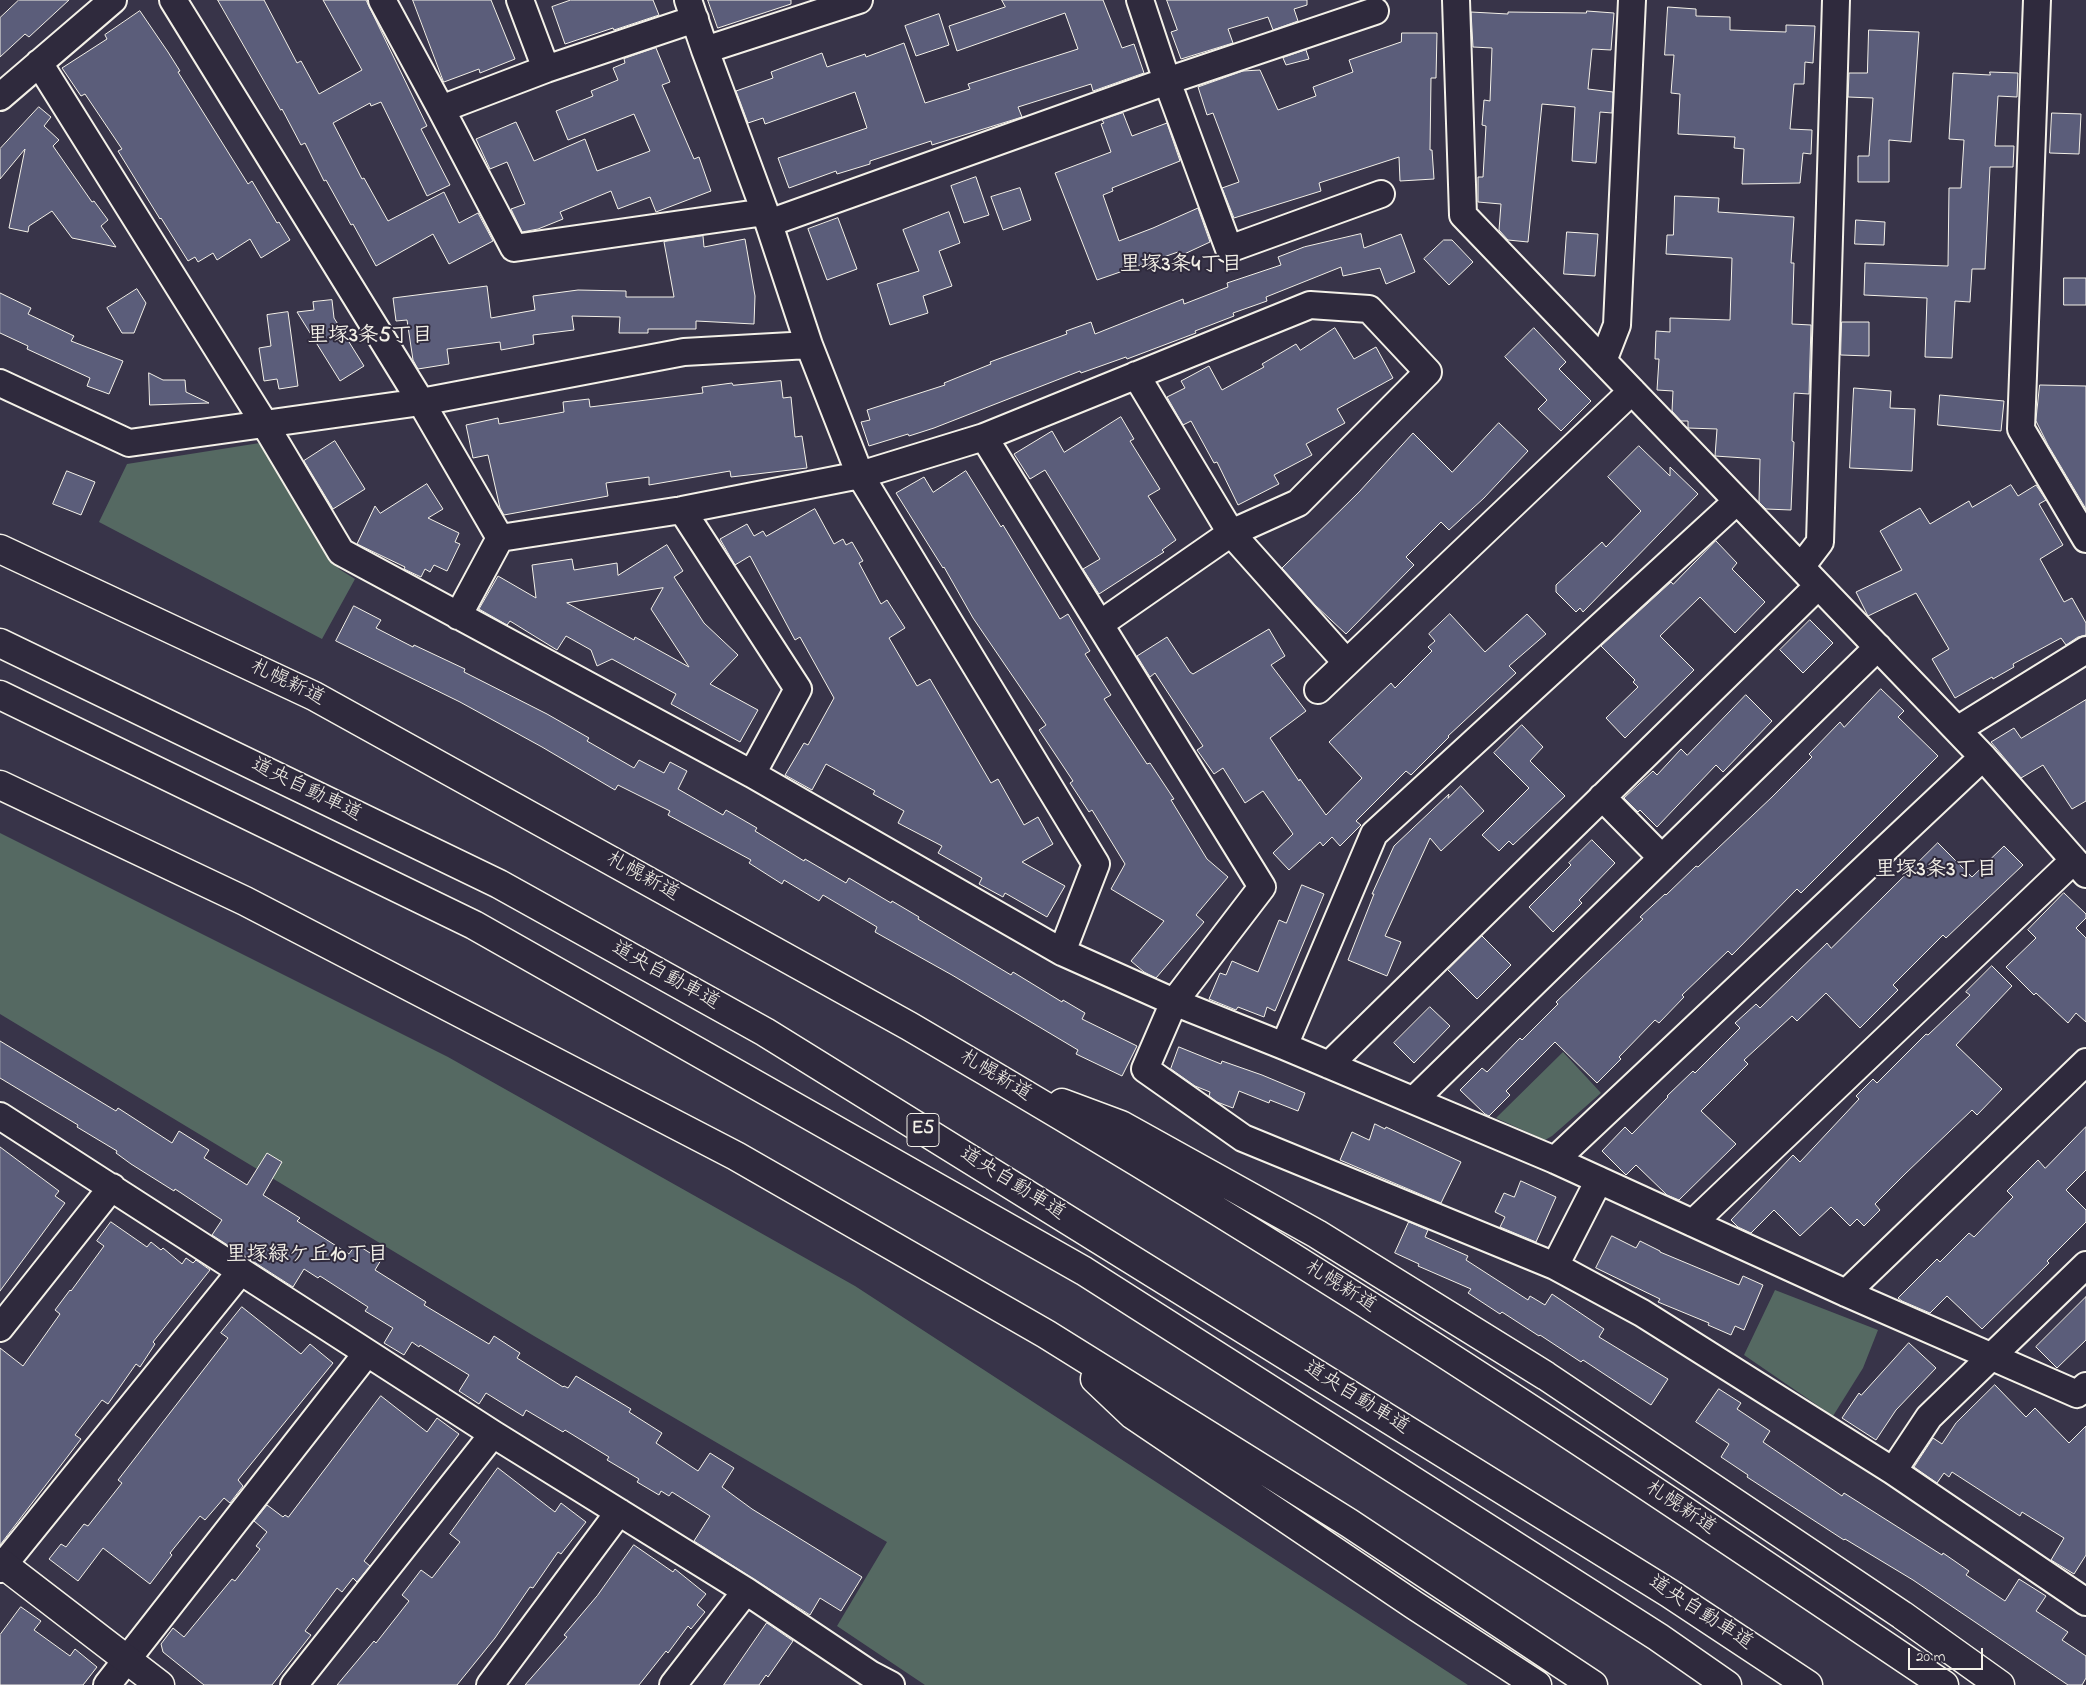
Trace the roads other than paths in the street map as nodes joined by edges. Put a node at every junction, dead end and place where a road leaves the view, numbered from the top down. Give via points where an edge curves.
1 (113, 0) edge
2 (173, 0) edge
3 (382, 0) edge
4 (520, 0) edge
5 (1140, 0) edge
6 (1456, 0) edge
7 (1632, 0) edge
8 (1836, 0) edge
9 (2037, 0) edge
10 (845, 2) edge
11 (692, 9) edge
12 (1375, 11) dead end
13 (704, 50) junction
14 (40, 63) junction
15 (546, 69) junction
16 (1167, 81) junction
17 (0, 97) edge
18 (442, 109) junction
19 (1381, 194) dead end
20 (767, 217) junction
21 (809, 345) junction
22 (1603, 361) junction
23 (1136, 375) junction
24 (0, 383) edge
25 (1632, 391) junction
26 (421, 402) junction
27 (264, 423) junction
28 (984, 437) junction
29 (860, 475) junction
30 (1737, 500) junction
31 (682, 510) junction
32 (1231, 532) junction
33 (500, 538) junction
34 (2086, 539) edge
35 (0, 549) edge
36 (1810, 577) junction
37 (458, 616) junction
38 (1100, 624) junction
39 (0, 643) edge
40 (1878, 647) junction
41 (2086, 650) edge
42 (1346, 662) junction
43 (1318, 690) dead end
44 (0, 696) edge
45 (1957, 730) junction
46 (1983, 757) junction
47 (752, 774) junction
48 (0, 785) edge
49 (1602, 797) junction
50 (1662, 858) junction
51 (2080, 867) edge
52 (1062, 952) junction
53 (1174, 1002) junction
54 (1284, 1046) junction
55 (2086, 1062) edge
56 (1329, 1065) junction
57 (996, 1077) junction
58 (1414, 1100) junction
59 (0, 1116) edge
60 (1555, 1160) junction
61 (1599, 1180) junction
62 (112, 1187) junction
63 (1693, 1223) junction
64 (2086, 1265) edge
65 (1555, 1266) junction
66 (241, 1271) junction
67 (1846, 1294) junction
68 (0, 1328) edge
69 (1046, 1334) junction
70 (367, 1353) junction
71 (1991, 1356) junction
72 (2086, 1386) edge
73 (493, 1434) junction
74 (1894, 1471) junction
75 (619, 1512) junction
76 (1, 1565) edge
77 (746, 1590) junction
78 (2086, 1602) edge
79 (127, 1660) junction
80 (874, 1681) edge
81 (108, 1685) edge
82 (160, 1685) edge
83 (294, 1685) edge
84 (490, 1685) edge
85 (673, 1685) edge
86 (1537, 1685) edge
87 (1593, 1685) edge
88 (1727, 1685) edge
89 (1808, 1685) edge
90 (1944, 1685) edge
91 (2000, 1685) edge

1 - 14 street
2 - 26 street
3 - 18 street
4 - 15 street
5 - 16 street
6 - 22 street via 1463,215
7 - 22 street via 1617,325
8 - 36 street via 1820,542
9 - 34 street via 2021,428
10 - 13 street
11 - 13 street
11 - 15 street
12 - 16 street
13 - 20 street
14 - 17 street
14 - 27 street
15 - 18 street
16 - 19 street via 1230,249
16 - 20 street
18 - 20 street via 514,248
20 - 21 street
21 - 26 street via 684,352
21 - 29 street
22 - 25 street
23 - 28 street
23 - 32 street
23 - 32 street via 1310,305 1369,309 1428,372 1298,503
24 - 27 street via 129,443
25 - 30 street
25 - 42 street
26 - 27 street
26 - 33 street
27 - 37 street via 341,552
28 - 29 street
28 - 38 street
29 - 31 street
29 - 52 street via 1096,864
30 - 36 street
30 - 54 street via 1374,834
31 - 33 street
31 - 47 street via 798,689
32 - 38 street
32 - 42 street
33 - 37 street
35 - 57 main road, 札幌新道 via 314,696
36 - 40 street
36 - 49 street
37 - 47 street
38 - 53 street via 1262,887
39 - 89 main road, 道央自動車道 / E5 via 499,884 764,1032 1669,1593
40 - 45 street
40 - 50 street
41 - 45 street
42 - 43 street
44 - 88 main road, 道央自動車道 / E5 via 474,925 1084,1271 1650,1632
45 - 46 street
46 - 51 street
46 - 60 street
47 - 52 street
48 - 69 main road via 245,901 727,1152
49 - 50 street
49 - 56 street
50 - 58 street
51 - 63 street
52 - 53 street
53 - 54 street
53 - 65 street via 1145,1069 1243,1138
54 - 56 street
55 - 67 street
56 - 58 street
57 - 90 main road, 札幌新道 via 1256,1235 1510,1396
57 - 91 main road via 1121,1125 1317,1234 1546,1376 1902,1615
58 - 60 street
59 - 62 street
60 - 61 street
61 - 63 street
61 - 65 street
62 - 66 street
62 - 68 street
63 - 67 street
64 - 71 street
65 - 74 street via 1642,1313
66 - 70 street
66 - 76 street
67 - 71 street
69 - 86 main road via 1133,1415
69 - 87 main road via 1349,1523
70 - 73 street
70 - 79 street
71 - 72 street via 2077,1394
71 - 74 street via 1929,1417
73 - 75 street
73 - 83 street
74 - 78 street
75 - 77 street
75 - 84 street
76 - 79 main road
77 - 80 street
77 - 85 street
79 - 81 street
79 - 82 main road

